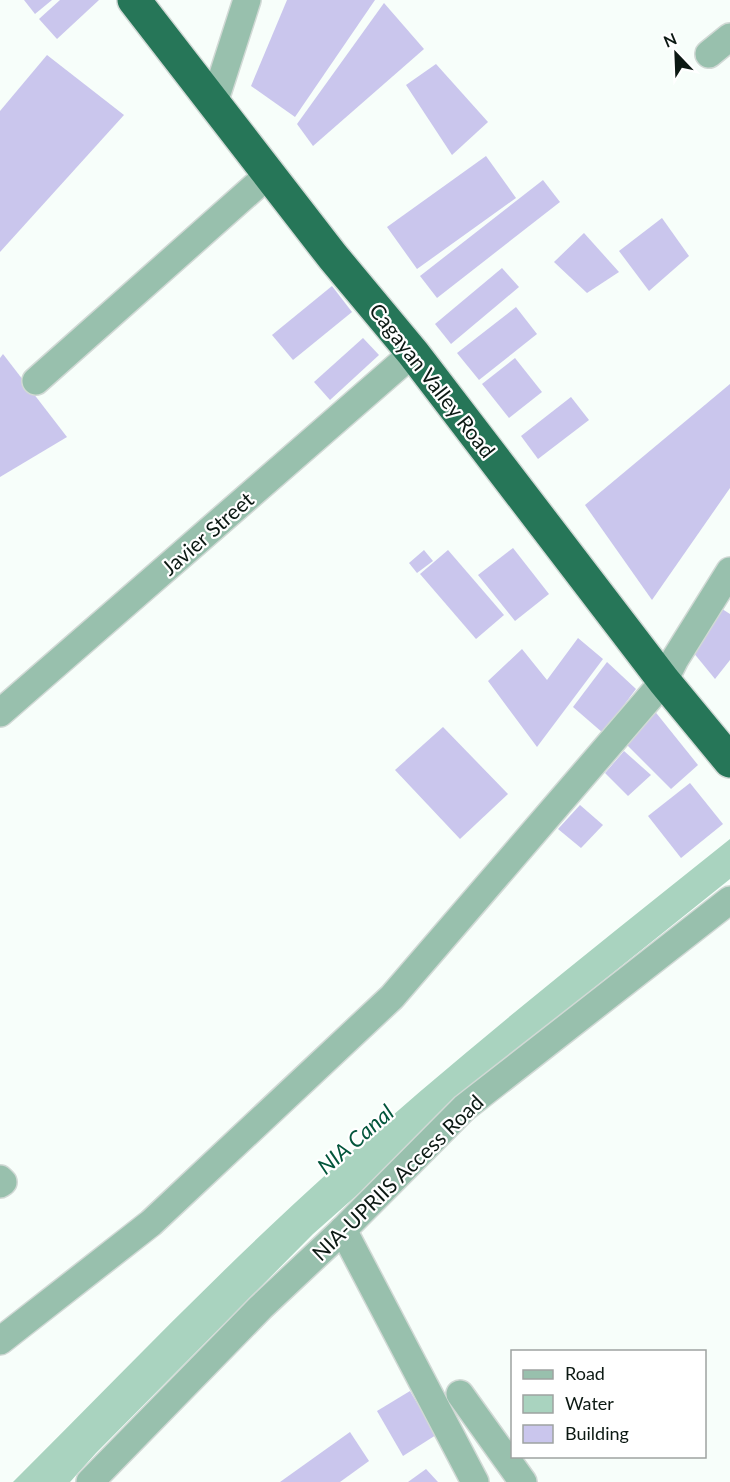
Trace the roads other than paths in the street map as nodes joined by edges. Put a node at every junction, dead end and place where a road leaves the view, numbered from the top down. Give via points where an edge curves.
1 (134, 0) edge
2 (159, 0) edge
3 (247, 0) edge
4 (730, 37) edge
5 (709, 54) dead end
6 (218, 92) junction
7 (269, 174) junction
8 (414, 353) junction
9 (36, 381) dead end
10 (730, 571) edge
11 (669, 670) junction
12 (0, 713) edge
13 (730, 734) edge
14 (730, 762) edge
15 (730, 900) edge
16 (343, 1230) junction
17 (0, 1341) edge
18 (460, 1394) dead end
19 (90, 1482) edge
20 (475, 1482) edge
21 (523, 1482) edge

1 - 6 highway, Cagayan Valley Road
2 - 6 highway, Cagayan Valley Road
3 - 6 street
4 - 5 street
6 - 7 highway, Cagayan Valley Road
6 - 11 highway, Cagayan Valley Road via 540,484
7 - 8 highway, Cagayan Valley Road
7 - 9 street
8 - 11 highway, Cagayan Valley Road
8 - 12 street, Javier Street
10 - 11 street
11 - 13 highway, Cagayan Valley Road
11 - 14 highway, Cagayan Valley Road
11 - 17 street via 392,997 151,1223
15 - 16 street, NIA-UPRIIS Access Road via 464,1108
16 - 19 street, NIA-UPRIIS Access Road via 261,1307
16 - 20 street
18 - 21 street

